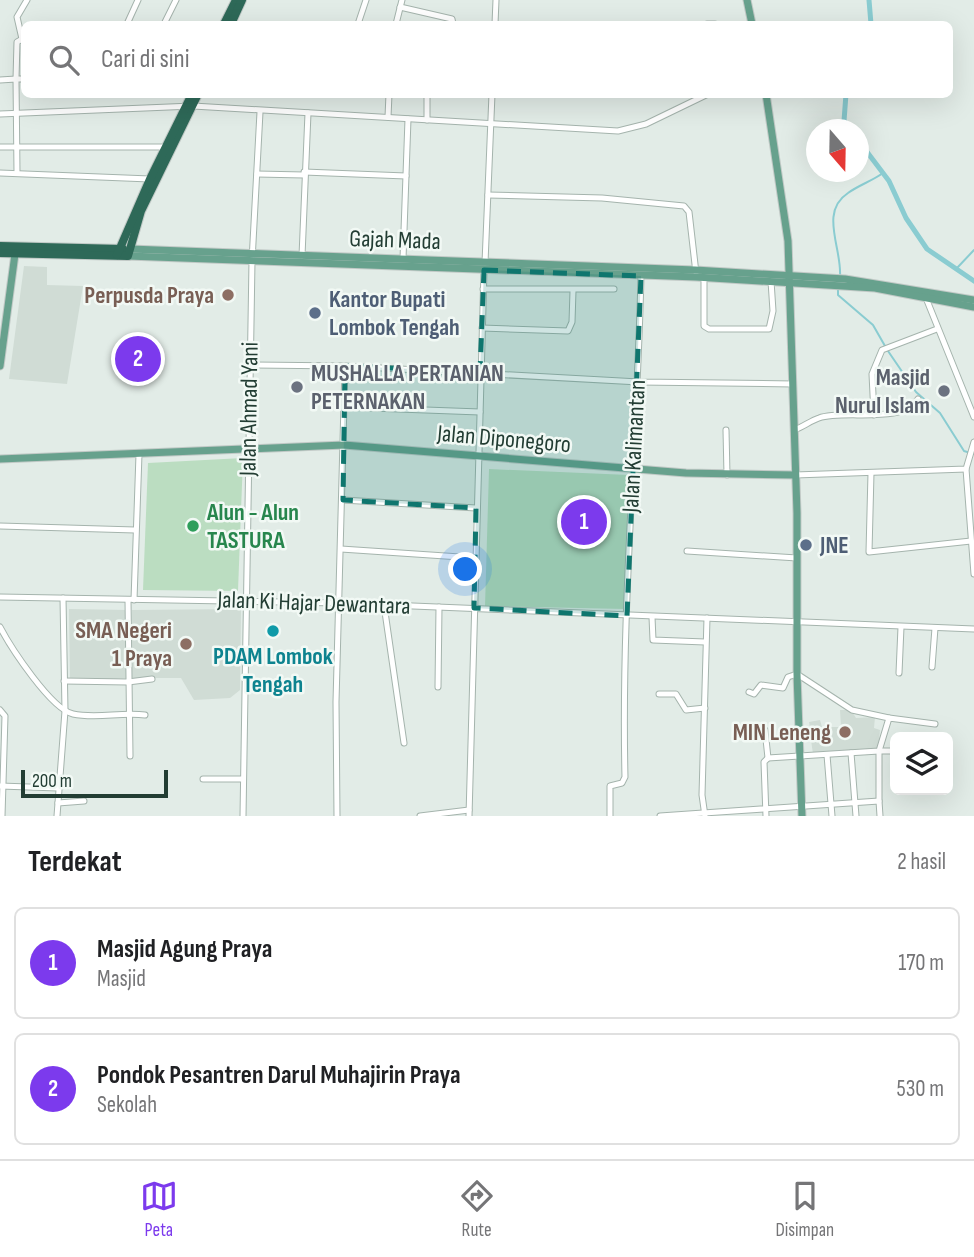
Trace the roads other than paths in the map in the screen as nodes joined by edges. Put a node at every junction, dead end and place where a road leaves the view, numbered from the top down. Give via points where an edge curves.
1 (27, 0) edge
2 (138, 0) edge
3 (176, 0) edge
4 (225, 0) edge
5 (366, 0) edge
6 (496, 0) edge
7 (747, 0) edge
8 (237, 1) edge
9 (401, 3) edge
10 (128, 21) edge
11 (166, 21) edge
12 (226, 21) edge
13 (232, 21) edge
14 (359, 21) edge
15 (397, 21) edge
16 (452, 21) edge
17 (495, 21) edge
18 (751, 21) edge
19 (21, 31) edge
20 (21, 39) edge
21 (16, 79) junction
22 (21, 79) edge
23 (0, 80) edge
24 (191, 98) edge
25 (195, 98) edge
26 (389, 98) edge
27 (427, 98) edge
28 (492, 98) edge
29 (699, 98) edge
30 (767, 98) edge
31 (190, 106) junction
32 (260, 112) junction
33 (16, 113) junction
34 (308, 113) junction
35 (0, 114) edge
36 (388, 117) junction
37 (408, 119) junction
38 (427, 120) junction
39 (491, 124) junction
40 (17, 146) junction
41 (0, 147) edge
42 (165, 147) junction
43 (0, 173) edge
44 (17, 173) junction
45 (257, 174) junction
46 (304, 174) junction
47 (406, 176) junction
48 (150, 179) junction
49 (488, 195) junction
50 (0, 246) edge
51 (118, 252) junction
52 (0, 253) edge
53 (129, 253) junction
54 (15, 254) junction
55 (302, 256) junction
56 (253, 257) junction
57 (403, 259) junction
58 (351, 261) junction
59 (484, 267) junction
60 (581, 271) junction
61 (698, 275) junction
62 (641, 276) junction
63 (788, 279) junction
64 (771, 281) junction
65 (834, 282) junction
66 (846, 283) junction
67 (483, 289) junction
68 (614, 289) dead end
69 (573, 291) junction
70 (926, 298) junction
71 (974, 300) edge
72 (974, 307) edge
73 (482, 328) junction
74 (937, 329) junction
75 (2, 333) edge
76 (250, 365) junction
77 (0, 366) edge
78 (345, 366) junction
79 (480, 373) junction
80 (639, 382) junction
81 (793, 384) junction
82 (918, 399) dead end
83 (344, 407) junction
84 (480, 412) junction
85 (874, 415) junction
86 (974, 417) edge
87 (726, 429) dead end
88 (794, 430) junction
89 (344, 445) junction
90 (973, 445) edge
91 (249, 447) junction
92 (139, 454) junction
93 (477, 456) junction
94 (0, 459) edge
95 (632, 467) junction
96 (966, 469) junction
97 (871, 473) junction
98 (727, 475) junction
99 (794, 475) junction
100 (343, 500) junction
101 (476, 508) junction
102 (0, 526) edge
103 (135, 530) junction
104 (971, 541) junction
105 (341, 549) junction
106 (687, 551) dead end
107 (475, 558) junction
108 (797, 558) junction
109 (974, 574) edge
110 (0, 597) edge
111 (63, 598) junction
112 (131, 600) junction
113 (245, 600) junction
114 (340, 603) junction
115 (384, 605) junction
116 (439, 607) junction
117 (474, 608) junction
118 (627, 616) junction
119 (652, 617) junction
120 (707, 618) junction
121 (798, 623) junction
122 (0, 627) edge
123 (901, 627) junction
124 (935, 628) junction
125 (974, 629) edge
126 (705, 642) junction
127 (932, 667) dead end
128 (899, 673) dead end
129 (797, 674) junction
130 (152, 679) dead end
131 (64, 681) junction
132 (128, 682) junction
133 (438, 687) dead end
134 (749, 692) dead end
135 (659, 695) dead end
136 (705, 708) junction
137 (0, 710) edge
138 (65, 711) junction
139 (130, 713) junction
140 (145, 715) dead end
141 (890, 718) junction
142 (935, 724) dead end
143 (765, 730) dead end
144 (404, 743) dead end
145 (879, 751) junction
146 (890, 751) edge
147 (851, 753) junction
148 (827, 755) junction
149 (130, 756) dead end
150 (800, 756) junction
151 (768, 758) junction
152 (2, 768) edge
153 (203, 779) dead end
154 (242, 779) junction
155 (2, 786) edge
156 (58, 789) junction
157 (84, 801) dead end
158 (878, 801) junction
159 (854, 802) junction
160 (58, 803) junction
161 (831, 804) junction
162 (802, 805) junction
163 (766, 807) junction
164 (469, 813) edge
165 (1, 814) edge
166 (705, 814) edge
167 (57, 816) edge
168 (243, 816) edge
169 (337, 816) edge
170 (420, 816) edge
171 (610, 816) edge
172 (660, 816) edge
173 (766, 816) edge
174 (802, 816) edge
175 (832, 816) edge
176 (856, 816) edge
177 (880, 816) edge

1 - 19 street via 17,17
2 - 10 street
3 - 11 street
4 - 8 street
5 - 14 street
6 - 17 street
7 - 18 main road
8 - 12 highway
8 - 13 highway
9 - 15 street
9 - 16 street
20 - 21 street via 17,42
21 - 22 street
21 - 23 street
21 - 33 street
24 - 31 highway
25 - 31 highway
26 - 36 street
27 - 38 street
28 - 39 street
29 - 39 street via 629,130
30 - 63 main road via 781,181
31 - 32 street
31 - 33 street
31 - 42 highway
31 - 53 highway via 141,211
32 - 34 street
32 - 45 street, Jalan Ahmad Yani
33 - 35 street
33 - 40 street
34 - 36 street
34 - 46 street
36 - 37 street
37 - 38 street
37 - 47 street
38 - 39 street
39 - 49 street
40 - 41 street
40 - 42 street
40 - 44 street
42 - 48 highway
43 - 44 street
44 - 48 street
45 - 46 street
45 - 56 street, Jalan Ahmad Yani
46 - 47 street
46 - 55 street
47 - 57 street
48 - 51 highway
49 - 59 street
49 - 61 street via 684,206 689,212
50 - 51 highway, Gajah Mada
51 - 53 highway, Gajah Mada
51 - 54 highway, Gajah Mada
52 - 54 highway, Gajah Mada
53 - 56 main road, Gajah Mada
54 - 75 main road
55 - 56 main road, Gajah Mada
55 - 58 main road, Gajah Mada
56 - 58 main road, Gajah Mada
56 - 76 street, Jalan Ahmad Yani
57 - 58 main road, Gajah Mada
57 - 59 main road, Gajah Mada
58 - 59 main road, Gajah Mada
59 - 60 main road, Gajah Mada
59 - 67 street
60 - 61 main road, Gajah Mada
60 - 62 main road, Gajah Mada
61 - 62 main road, Gajah Mada
61 - 63 main road, Gajah Mada
61 - 64 main road, Gajah Mada
61 - 64 street via 704,326 709,329 769,329
62 - 80 street, Jalan Kalimantan
63 - 64 main road, Gajah Mada
63 - 65 main road
63 - 65 main road
63 - 81 main road
65 - 66 main road
66 - 70 main road
66 - 71 main road
67 - 69 street
67 - 73 street
68 - 69 street
69 - 73 street via 568,331
70 - 72 main road
70 - 74 street
73 - 79 street
74 - 85 street via 885,348 872,371
74 - 86 street
75 - 77 main road
76 - 78 street
76 - 91 street, Jalan Ahmad Yani
78 - 79 street
78 - 83 street
79 - 80 street
79 - 84 street
80 - 81 street
80 - 95 street, Jalan Kalimantan
81 - 88 main road
82 - 85 street via 896,411
83 - 84 street
83 - 89 street
84 - 93 street
85 - 88 street via 822,417
87 - 98 street
88 - 99 main road
89 - 91 main road, Jalan Diponegoro
89 - 93 main road, Jalan Diponegoro
89 - 100 street
90 - 96 street
91 - 92 main road, Jalan Diponegoro
91 - 113 street, Jalan Ahmad Yani
92 - 94 main road, Jalan Diponegoro
92 - 103 street
93 - 95 main road, Jalan Diponegoro
93 - 101 street
95 - 98 main road, Jalan Diponegoro
95 - 118 street, Jalan Kalimantan
96 - 97 street
96 - 104 street
97 - 99 street
97 - 104 street via 869,552
98 - 99 main road, Jalan Diponegoro
99 - 108 main road
100 - 101 street
100 - 105 street
101 - 107 street
102 - 103 street
103 - 112 street
104 - 109 street
105 - 107 street
105 - 114 street
106 - 108 street
107 - 117 street
108 - 121 main road
110 - 111 street, Jalan Ki Hajar Dewantara
111 - 112 street, Jalan Ki Hajar Dewantara
111 - 131 street
112 - 113 street, Jalan Ki Hajar Dewantara
112 - 132 street
113 - 114 street, Jalan Ki Hajar Dewantara
113 - 154 street, Jalan Ahmad Yani
114 - 115 street, Jalan Ki Hajar Dewantara
114 - 169 street
115 - 116 street, Jalan Ki Hajar Dewantara
115 - 144 street
116 - 117 street, Jalan Ki Hajar Dewantara
116 - 133 street
117 - 118 street, Jalan Ki Hajar Dewantara
117 - 164 street
118 - 119 street, Jalan Ki Hajar Dewantara
118 - 171 street, Jalan Kalimantan via 625,777 622,783 610,786
119 - 120 street, Jalan Ki Hajar Dewantara
119 - 126 street via 653,640
120 - 121 street, Jalan Ki Hajar Dewantara
120 - 126 street
121 - 123 street, Jalan Ki Hajar Dewantara
121 - 129 main road
122 - 138 street
123 - 124 street, Jalan Ki Hajar Dewantara
123 - 128 street
124 - 125 street, Jalan Ki Hajar Dewantara
124 - 127 street
126 - 136 street
129 - 134 street via 788,677 782,688 761,685 754,694
129 - 141 street via 852,709
129 - 150 main road
130 - 132 street
131 - 132 street
131 - 138 street
132 - 139 street
135 - 136 street via 676,694 686,710
136 - 166 street
137 - 152 street via 5,716
138 - 139 street via 79,715
138 - 156 street
139 - 140 street
139 - 149 street
141 - 142 street
141 - 145 street
143 - 151 street
145 - 146 street
145 - 147 street
145 - 158 street
147 - 148 street
147 - 159 street
148 - 150 street
148 - 161 street
150 - 151 street
150 - 162 main road
151 - 163 street via 764,762
152 - 155 street
153 - 154 street
154 - 168 street, Jalan Ahmad Yani
155 - 156 street
155 - 165 street
156 - 160 street
157 - 160 street
158 - 159 street
158 - 177 street
159 - 161 street
159 - 176 street
160 - 167 street
161 - 162 street
161 - 175 street
162 - 163 street
162 - 174 main road
163 - 166 street
163 - 173 street
164 - 170 street
166 - 172 street

